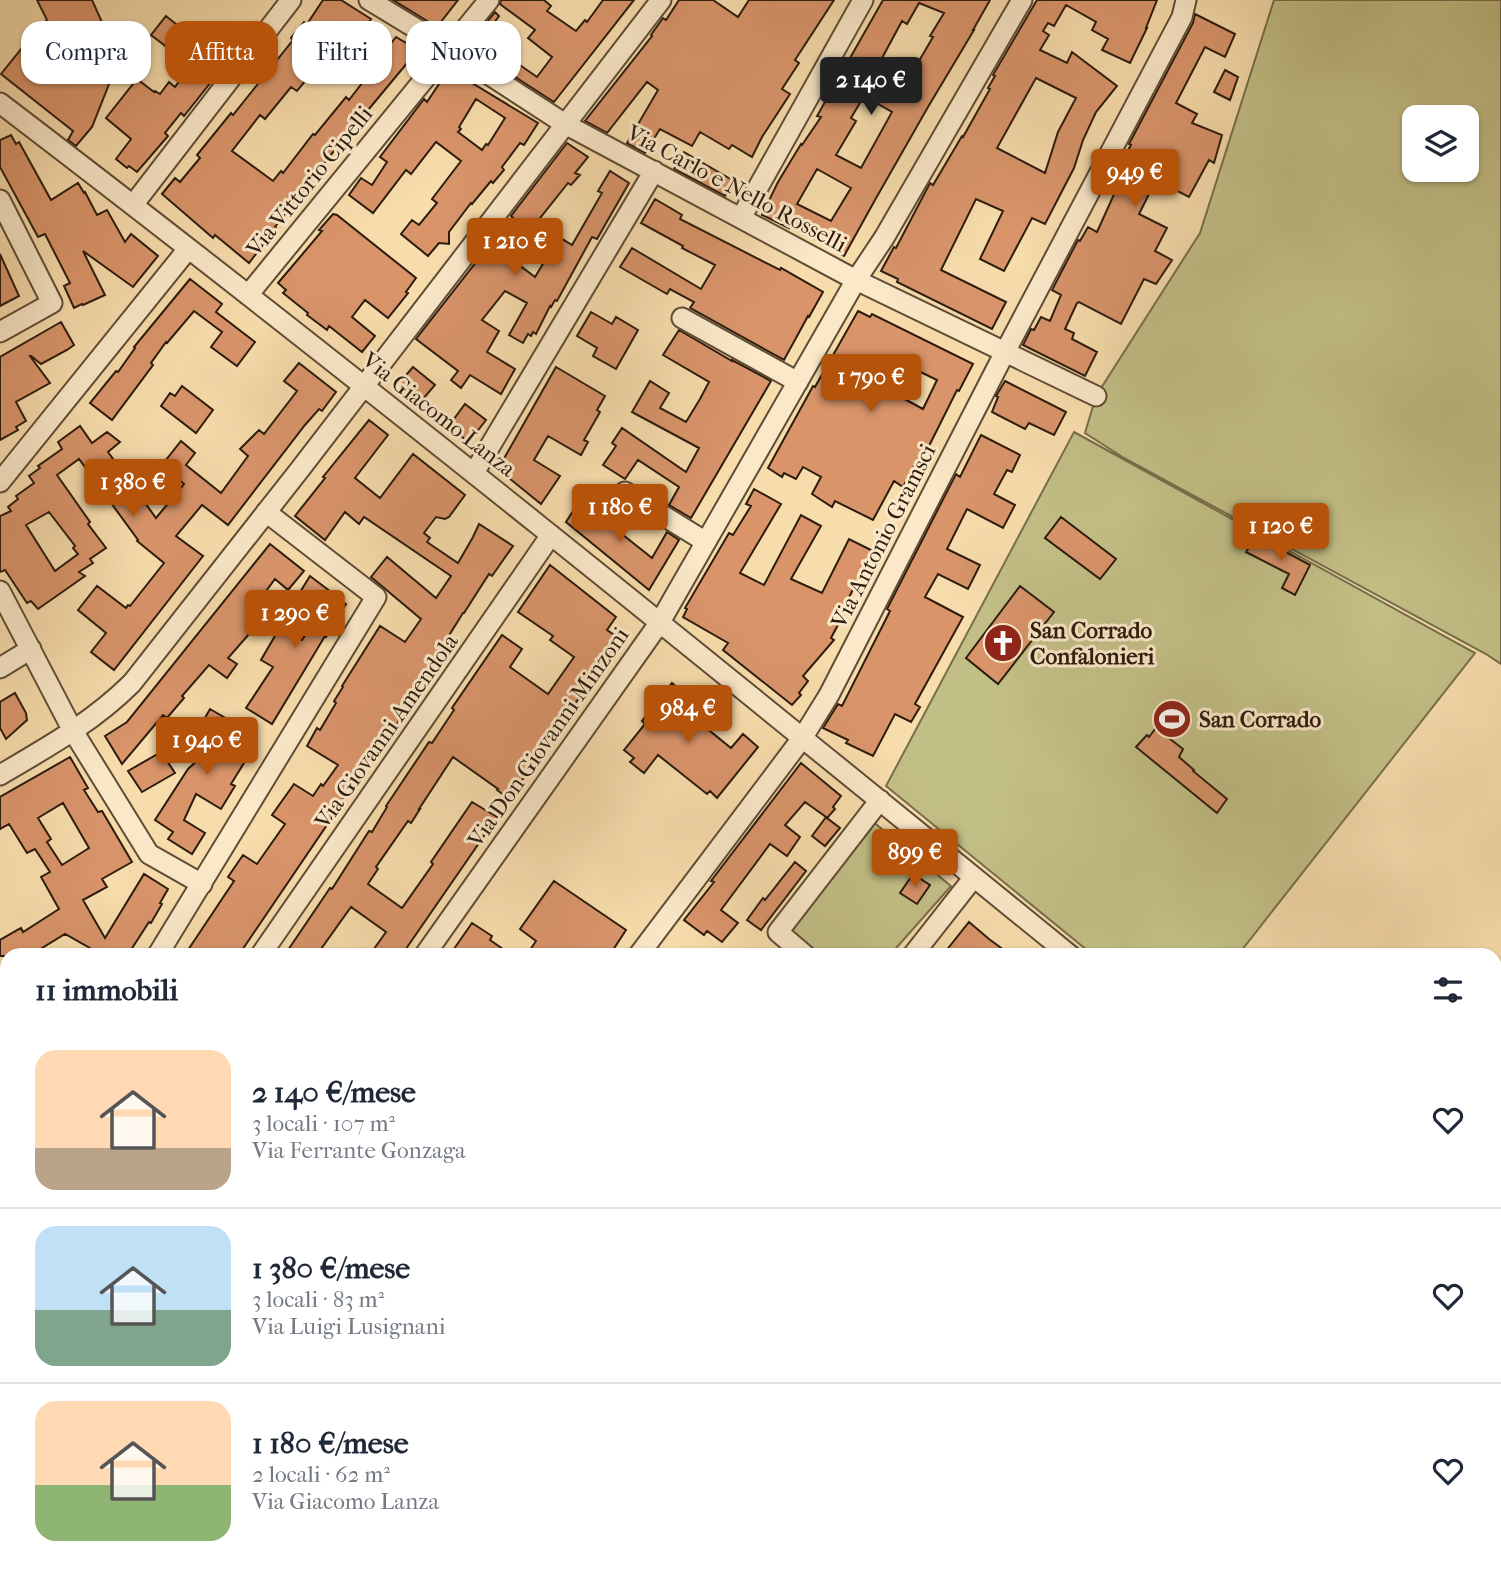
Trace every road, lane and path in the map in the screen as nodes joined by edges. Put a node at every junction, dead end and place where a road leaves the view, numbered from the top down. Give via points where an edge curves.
1 (291, 0) edge
2 (369, 0) edge
3 (489, 0) edge
4 (662, 0) edge
5 (863, 0) edge
6 (1022, 0) edge
7 (1186, 0) edge
8 (472, 21) edge
9 (406, 22) edge
10 (420, 84) edge
11 (504, 84) edge
12 (0, 103) edge
13 (565, 124) junction
14 (654, 171) junction
15 (0, 200) edge
16 (134, 205) junction
17 (741, 218) junction
18 (188, 249) junction
19 (856, 280) junction
20 (248, 295) junction
21 (682, 318) dead end
22 (0, 332) edge
23 (1005, 352) junction
24 (798, 382) junction
25 (364, 386) junction
26 (1096, 396) dead end
27 (474, 473) junction
28 (0, 482) edge
29 (625, 492) dead end
30 (266, 512) junction
31 (551, 535) junction
32 (706, 542) junction
33 (0, 591) edge
34 (660, 622) junction
35 (31, 649) junction
36 (0, 668) edge
37 (73, 732) junction
38 (803, 737) junction
39 (0, 775) edge
40 (880, 800) junction
41 (974, 877) junction
42 (202, 884) junction
43 (163, 948) edge
44 (266, 948) edge
45 (430, 948) edge
46 (644, 948) edge
47 (797, 948) edge
48 (918, 948) edge
49 (1061, 948) edge

1 - 16 street
2 - 9 street, Via Carlo e Nello Rosselli
3 - 8 street, Via Vittorio Cipelli
4 - 13 street
5 - 17 street
6 - 19 street, Via Don Giovanni Minzoni
7 - 23 street, Via Antonio Gramsci via 1182,17
10 - 20 street, Via Vittorio Cipelli
11 - 13 street, Via Carlo e Nello Rosselli
12 - 16 street, Via Giacomo Lanza
13 - 14 street, Via Carlo e Nello Rosselli
13 - 25 street
14 - 17 street, Via Carlo e Nello Rosselli
14 - 27 street
15 - 22 street via 52,303
16 - 18 street, Via Giacomo Lanza
17 - 19 street, Via Carlo e Nello Rosselli
18 - 20 street, Via Giacomo Lanza
18 - 28 street
19 - 23 street, Via Carlo e Nello Rosselli
19 - 24 street, Via Don Giovanni Minzoni
20 - 25 street, Via Giacomo Lanza
21 - 24 street
23 - 26 street, Via Carlo e Nello Rosselli
23 - 38 street, Via Antonio Gramsci via 829,695
24 - 32 street, Via Don Giovanni Minzoni
25 - 27 street, Via Giacomo Lanza
25 - 30 street
27 - 31 street, Via Giacomo Lanza
29 - 32 street
30 - 37 street via 132,683
30 - 42 street via 376,597
31 - 34 street, Via Giacomo Lanza
31 - 44 street, Via Giovanni Amendola
32 - 34 street, Via Don Giovanni Minzoni
33 - 35 street
34 - 38 street, Via Giacomo Lanza
34 - 45 street, Via Don Giovanni Minzoni
35 - 36 street
35 - 37 street
37 - 39 street
37 - 42 street via 149,854
38 - 40 street, Via Giacomo Lanza
38 - 46 street, Via Antonio Gramsci
40 - 41 street, Via Giacomo Lanza
40 - 47 street via 778,932
41 - 48 street
41 - 49 street, Via Giacomo Lanza
42 - 43 street

